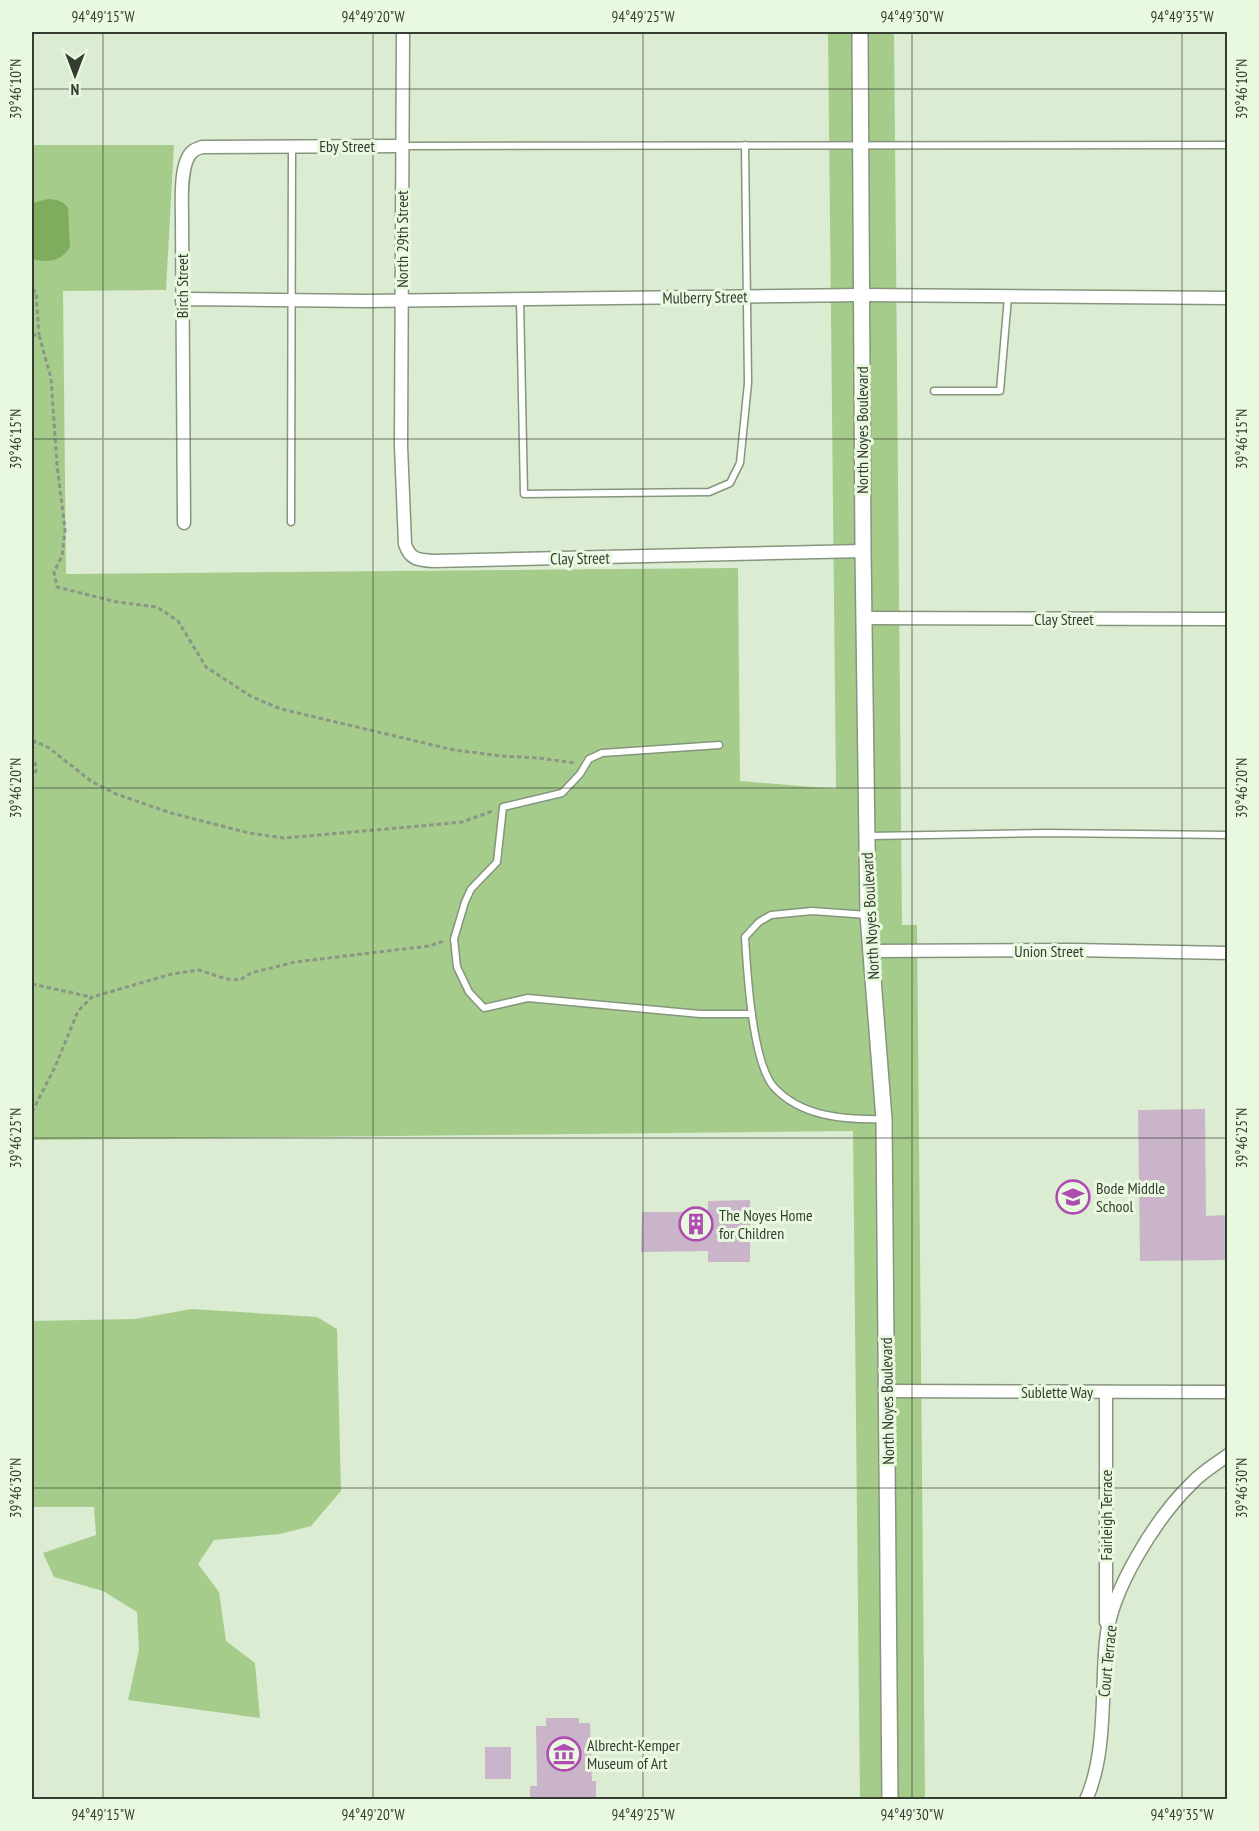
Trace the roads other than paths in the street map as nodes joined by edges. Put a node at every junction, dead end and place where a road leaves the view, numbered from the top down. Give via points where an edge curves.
1 (402, 32) edge
2 (860, 32) edge
3 (1227, 144) edge
4 (745, 145) junction
5 (860, 145) junction
6 (402, 146) junction
7 (292, 147) junction
8 (861, 295) junction
9 (747, 297) junction
10 (1008, 297) junction
11 (1227, 298) edge
12 (520, 299) junction
13 (291, 300) junction
14 (402, 300) junction
15 (182, 301) junction
16 (934, 391) dead end
17 (401, 446) joint
18 (291, 522) dead end
19 (184, 524) dead end
20 (863, 551) junction
21 (864, 618) junction
22 (1227, 619) edge
23 (719, 745) dead end
24 (1227, 835) edge
25 (867, 836) junction
26 (868, 915) junction
27 (870, 951) junction
28 (1227, 953) edge
29 (752, 1014) junction
30 (884, 1119) junction
31 (887, 1391) junction
32 (1106, 1392) junction
33 (1227, 1392) edge
34 (1227, 1455) edge
35 (1106, 1638) junction
36 (890, 1800) edge
37 (1086, 1800) edge

1 - 6 street, North 29th Street
2 - 5 street, North Noyes Boulevard
3 - 5 lane
4 - 5 lane
4 - 6 lane
4 - 9 lane
5 - 8 street, North Noyes Boulevard
6 - 7 street, Eby Street
6 - 14 street, North 29th Street
7 - 13 lane
7 - 15 street, Birch Street via 202,147 186,160
8 - 9 street, Mulberry Street
8 - 10 street, Mulberry Street
8 - 20 street, North Noyes Boulevard
9 - 12 street, Mulberry Street
9 - 12 lane via 748,383 740,463 730,483 709,492 524,494
10 - 11 street, Mulberry Street
10 - 16 lane via 1000,391
12 - 14 street, Mulberry Street
13 - 14 street, Mulberry Street
13 - 15 street, Mulberry Street
13 - 18 lane
14 - 17 street, North 29th Street
15 - 19 street, Birch Street
17 - 20 street, Clay Street via 405,544 415,560
20 - 21 street, North Noyes Boulevard
21 - 22 street, Clay Street
21 - 25 street, North Noyes Boulevard
23 - 29 lane via 602,753 589,759 562,793 503,807 497,862 471,889 454,939 456,967 469,992 484,1008 528,998 700,1014
24 - 25 lane
25 - 26 street, North Noyes Boulevard
26 - 27 street, North Noyes Boulevard
26 - 29 lane via 812,911 771,915 759,922 745,937
27 - 28 street, Union Street
27 - 30 street, North Noyes Boulevard
29 - 30 lane via 764,1070 772,1085 791,1102 814,1113 857,1120
30 - 31 street, North Noyes Boulevard
31 - 32 street, Sublette Way
31 - 36 street, North Noyes Boulevard
32 - 33 street, Sublette Way
32 - 35 street, Fairleigh Terrace
34 - 35 street, Court Terrace via 1193,1482 1163,1515 1122,1583
35 - 37 street, Court Terrace via 1098,1758

